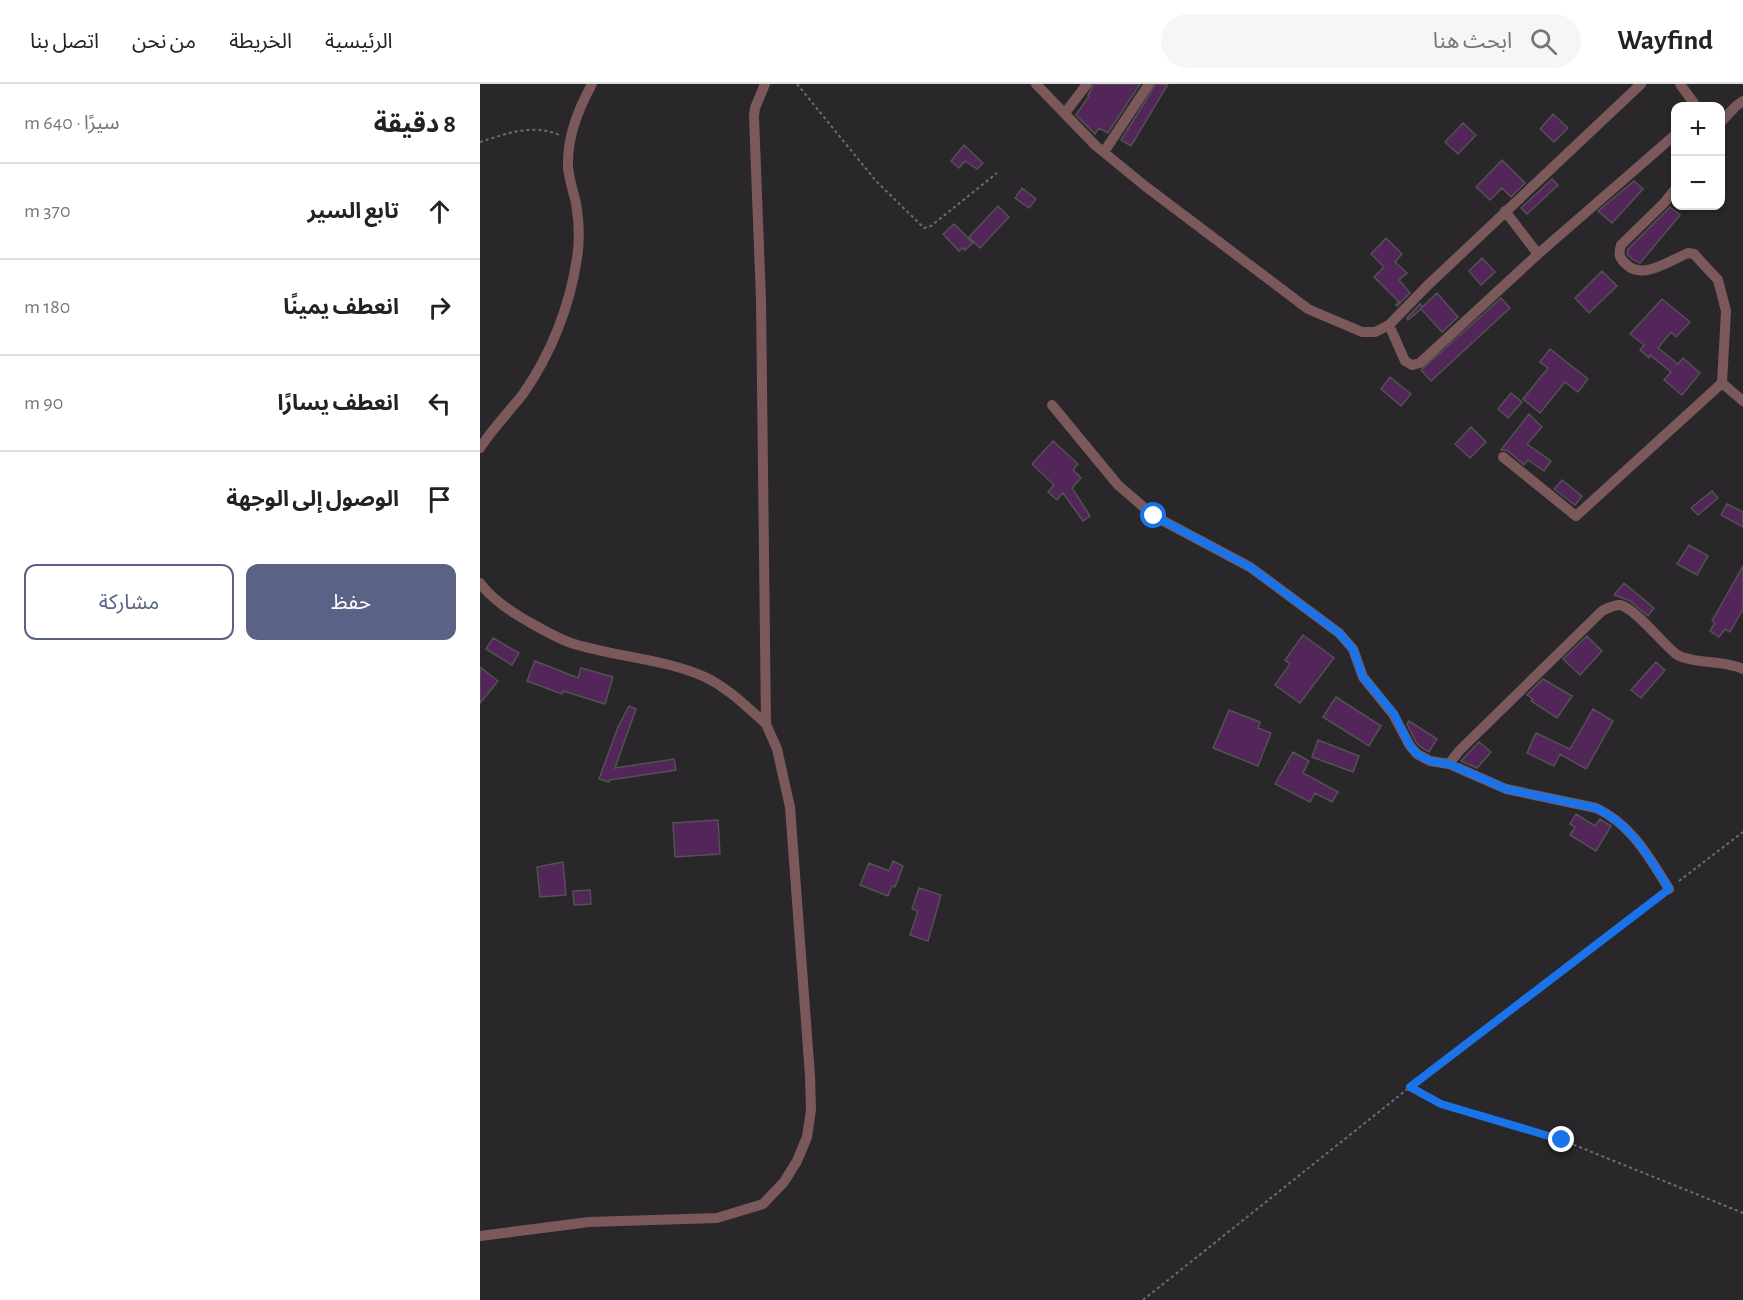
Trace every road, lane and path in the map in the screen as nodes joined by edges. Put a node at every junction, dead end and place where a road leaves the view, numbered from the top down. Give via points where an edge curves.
1 (592, 84) edge
2 (765, 84) edge
3 (797, 84) edge
4 (1036, 84) edge
5 (1087, 84) edge
6 (1149, 84) edge
7 (1641, 84) edge
8 (1680, 84) edge
9 (1693, 102) edge
10 (1741, 106) edge
11 (1065, 113) junction
12 (1725, 119) edge
13 (1671, 138) edge
14 (570, 139) junction
15 (480, 142) edge
16 (1104, 152) junction
17 (996, 173) dead end
18 (1671, 194) edge
19 (1505, 211) junction
20 (1538, 254) junction
21 (1389, 325) junction
22 (1722, 383) junction
23 (1743, 401) edge
24 (1052, 405) dead end
25 (480, 448) edge
26 (1503, 457) dead end
27 (480, 583) edge
28 (1743, 669) edge
29 (766, 724) junction
30 (1449, 764) junction
31 (1743, 832) edge
32 (1669, 889) junction
33 (1410, 1087) junction
34 (1743, 1213) edge
35 (480, 1236) edge
36 (1143, 1300) edge

1 - 14 street
2 - 29 street via 754,116 761,300
3 - 17 path via 876,181 924,228
4 - 11 street
5 - 11 street
6 - 16 street
7 - 19 street
8 - 9 street
10 - 12 street
11 - 16 street
13 - 20 street
14 - 15 path via 550,130 533,129
14 - 25 street via 568,168 579,230 570,292 539,370
16 - 21 street via 1308,309 1362,332 1375,332
18 - 22 street via 1621,244 1620,259 1631,269 1642,271 1694,254 1718,280 1726,311
19 - 20 street
19 - 21 street
20 - 21 street via 1420,363 1412,365 1405,361
22 - 23 street
22 - 26 street via 1576,516
24 - 30 street via 1118,485 1154,516 1250,567 1339,633 1353,649 1363,677 1394,714 1410,746 1430,761
27 - 29 street via 513,613 543,631 596,650 670,664 705,677 724,687
28 - 30 street via 1679,656 1634,614 1621,605 1611,607 1602,611
29 - 35 street via 777,749 790,807 810,1076 807,1137 797,1161 763,1204 717,1218 590,1222
30 - 32 street via 1506,789 1610,814 1638,840
31 - 32 path
32 - 33 path
33 - 34 path via 1441,1104 1562,1140
33 - 36 path

